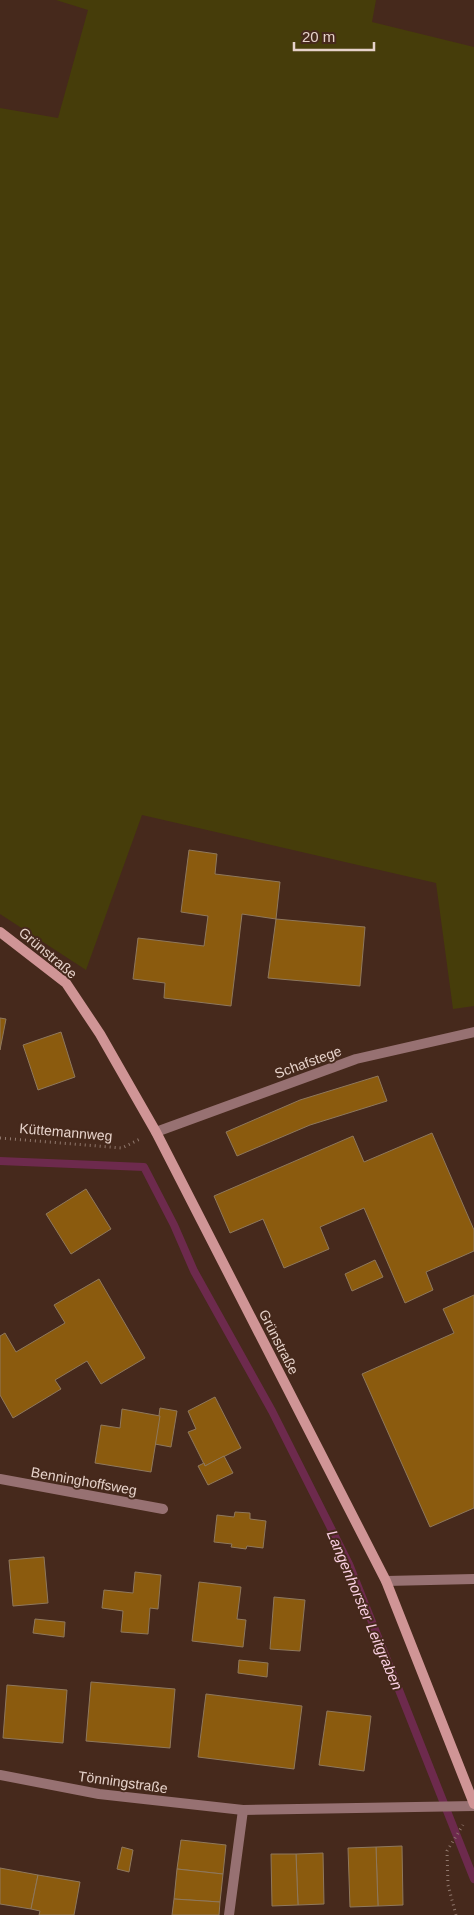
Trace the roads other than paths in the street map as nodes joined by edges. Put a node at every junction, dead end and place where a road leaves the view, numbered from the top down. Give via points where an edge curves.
1 (0, 932) edge
2 (474, 1032) edge
3 (156, 1132) junction
4 (0, 1479) edge
5 (163, 1509) dead end
6 (474, 1580) edge
7 (386, 1581) junction
8 (0, 1775) edge
9 (474, 1805) edge
10 (243, 1810) junction
11 (229, 1915) edge

1 - 3 street, Grünstraße via 66,983 100,1034
2 - 3 street, Schafstege via 356,1059
3 - 7 street, Grünstraße
4 - 5 street, Benninghoffsweg
6 - 7 street
7 - 9 street, Grünstraße
8 - 10 street, Tönningstraße via 99,1794
9 - 10 street, Tönningstraße
10 - 11 street

